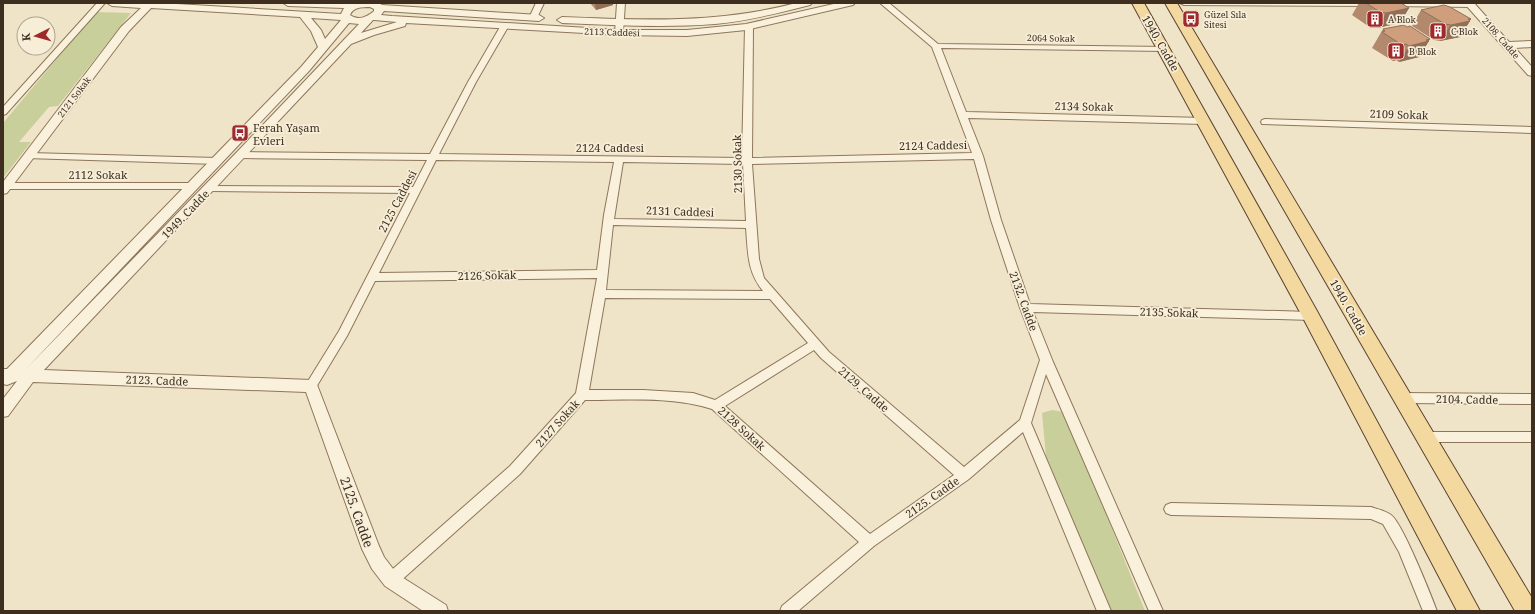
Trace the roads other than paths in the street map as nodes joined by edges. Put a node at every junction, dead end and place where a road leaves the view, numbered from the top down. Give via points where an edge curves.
1 (101, 3) edge
2 (112, 3) edge
3 (288, 3) edge
4 (399, 3) edge
5 (540, 3) edge
6 (621, 3) edge
7 (807, 3) edge
8 (850, 3) edge
9 (884, 3) edge
10 (1138, 3) edge
11 (1171, 3) edge
12 (1184, 3) edge
13 (312, 4) edge
14 (1470, 4) edge
15 (357, 5) edge
16 (148, 6) junction
17 (380, 6) edge
18 (410, 9) junction
19 (303, 14) junction
20 (346, 18) junction
21 (370, 18) junction
22 (532, 18) junction
23 (413, 22) junction
24 (620, 22) junction
25 (504, 27) junction
26 (750, 27) junction
27 (619, 33) junction
28 (344, 44) junction
29 (1532, 44) edge
30 (1507, 45) junction
31 (936, 46) junction
32 (324, 48) junction
33 (1165, 49) junction
34 (1532, 73) edge
35 (3, 112) edge
36 (963, 115) junction
37 (1204, 121) junction
38 (1265, 122) dead end
39 (1532, 130) edge
40 (241, 155) junction
41 (29, 156) junction
42 (978, 156) junction
43 (432, 159) junction
44 (619, 159) junction
45 (216, 161) junction
46 (747, 161) junction
47 (192, 186) junction
48 (4, 187) edge
49 (210, 188) junction
50 (416, 190) junction
51 (608, 222) junction
52 (751, 226) junction
53 (603, 274) junction
54 (372, 277) junction
55 (600, 294) junction
56 (772, 295) junction
57 (1026, 308) junction
58 (1311, 316) junction
59 (815, 344) junction
60 (1047, 362) junction
61 (30, 375) junction
62 (5, 378) edge
63 (311, 386) junction
64 (582, 395) junction
65 (1402, 398) junction
66 (1532, 399) edge
67 (716, 404) junction
68 (3, 411) edge
69 (1024, 423) junction
70 (1425, 437) junction
71 (1532, 437) edge
72 (964, 475) junction
73 (1171, 509) dead end
74 (869, 542) junction
75 (391, 580) junction
76 (439, 611) edge
77 (787, 611) edge
78 (1104, 611) edge
79 (1156, 611) edge
80 (1430, 611) edge
81 (1468, 611) edge
82 (1527, 611) edge

1 - 35 street
2 - 16 street
3 - 13 street
4 - 18 street
5 - 22 street
6 - 24 street
7 - 24 street, 2113 Caddesi via 715,21
8 - 26 street, 2113 Caddesi
9 - 31 street, 2132. Cadde
10 - 33 main road, 1940. Cadde
11 - 65 main road, 1940. Cadde
12 - 14 street
13 - 15 street
14 - 30 street, 2108. Cadde
15 - 17 street, 2113 Caddesi
15 - 20 street, 1949. Cadde via 346,12
16 - 19 street
16 - 41 street, 2121 Sokak via 125,29
17 - 18 street, 2113 Caddesi
17 - 21 street, 1949. Cadde via 377,14
18 - 22 street, 2113 Caddesi
19 - 20 street, 2113 Caddesi
19 - 32 street via 316,30
20 - 21 street, 2113 Caddesi via 355,21
20 - 32 street, 1949. Cadde
21 - 23 street, 2113 Caddesi
21 - 28 street, 1949. Cadde
22 - 24 street, 2113 Caddesi
23 - 25 street, 2113 Caddesi
23 - 28 street via 370,33
24 - 27 street
25 - 27 street, 2113 Caddesi
25 - 43 street, 2125 Caddesi
26 - 27 street, 2113 Caddesi via 710,32
26 - 46 street, 2130 Sokak
28 - 40 street, 1949. Cadde
29 - 30 street
30 - 34 street, 2108. Cadde
31 - 33 street, 2064 Sokak
31 - 36 street, 2132. Cadde
32 - 45 street, 1949. Cadde
33 - 37 main road, 1940. Cadde
36 - 37 street, 2134 Sokak
36 - 42 street, 2132. Cadde
37 - 58 main road, 1940. Cadde
38 - 39 street, 2109 Sokak
40 - 43 street, 2124 Caddesi
40 - 49 street, 1949. Cadde
41 - 45 street
41 - 48 street, 2121 Sokak
42 - 46 street, 2124 Caddesi
42 - 57 street, 2132. Cadde via 996,220
43 - 44 street, 2124 Caddesi
43 - 50 street, 2125 Caddesi
44 - 46 street, 2124 Caddesi
44 - 51 street, 2127 Sokak
45 - 47 street, 1949. Cadde
46 - 52 street, 2130 Sokak
47 - 48 street, 2112 Sokak
47 - 62 street, 1949. Cadde
49 - 50 street
49 - 61 street, 1949. Cadde
50 - 54 street, 2125 Caddesi
51 - 52 street, 2131 Caddesi
51 - 53 street, 2127 Sokak
52 - 56 street, 2130 Sokak via 759,279
53 - 54 street, 2126 Sokak
53 - 55 street, 2127 Sokak
54 - 63 street, 2125 Caddesi via 343,333
55 - 56 street
55 - 64 street, 2127 Sokak
56 - 59 street, 2129. Cadde
57 - 58 street, 2135 Sokak
57 - 60 street, 2132. Cadde
58 - 81 main road, 1940. Cadde
59 - 67 street
59 - 72 street, 2129. Cadde
60 - 69 street via 1044,363
60 - 79 street, 2132. Cadde
61 - 62 street, 2123. Cadde
61 - 63 street, 2123. Cadde
61 - 68 street, 1949. Cadde
63 - 75 street, 2125. Cadde via 371,549
64 - 67 street, 2128 Sokak via 693,398
64 - 75 street, 2127 Sokak via 515,470
65 - 66 street, 2104. Cadde
65 - 70 main road, 1940. Cadde
67 - 74 street, 2128 Sokak
69 - 72 street, 2125. Cadde
69 - 78 street
70 - 71 street
70 - 82 main road, 1940. Cadde
72 - 74 street, 2125. Cadde
73 - 80 street via 1371,513 1388,520 1404,549
74 - 77 street, 2125. Cadde
75 - 76 street, 2125. Cadde

